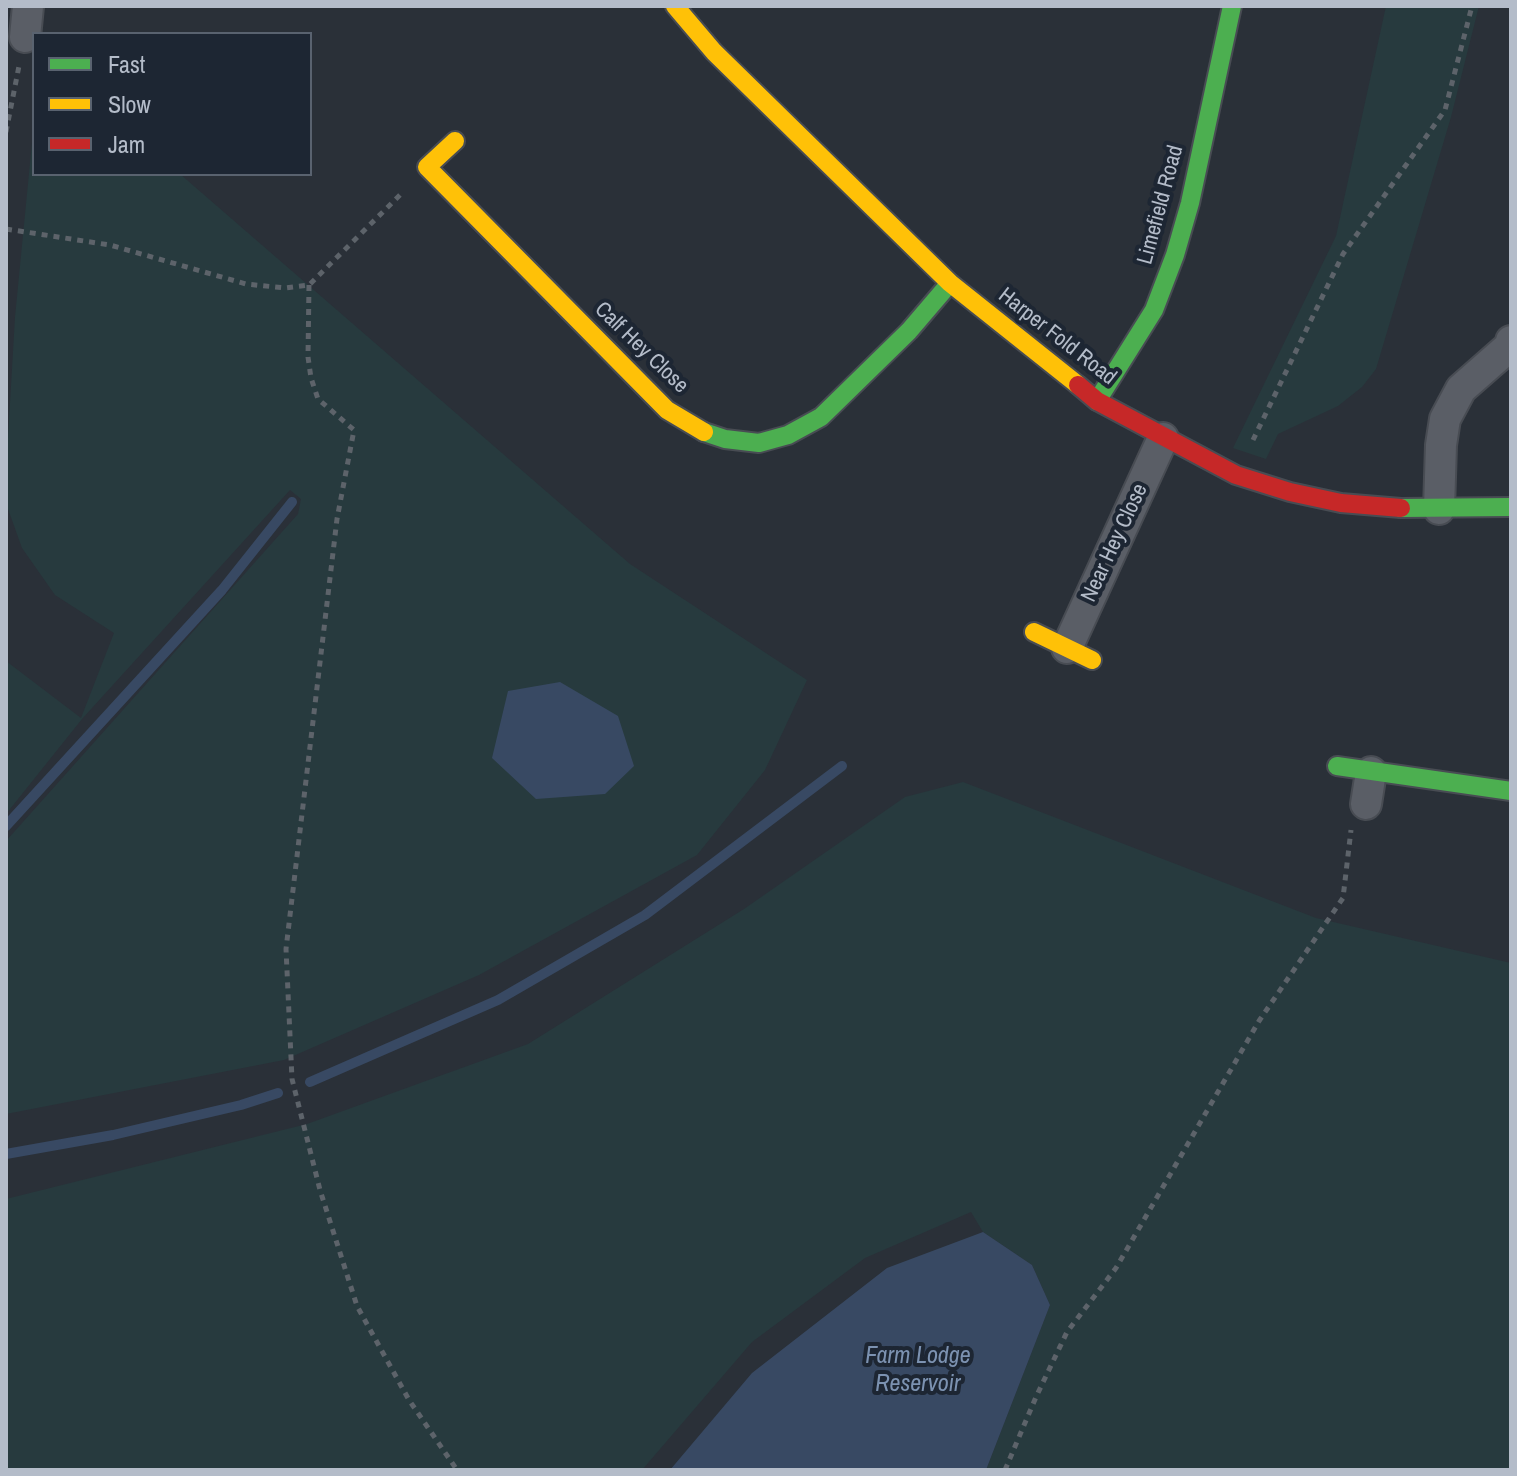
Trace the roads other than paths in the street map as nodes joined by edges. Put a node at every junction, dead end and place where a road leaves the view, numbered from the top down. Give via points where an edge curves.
1 (28, 6) edge
2 (675, 6) edge
3 (1232, 6) edge
4 (25, 37) road end
5 (455, 141) dead end
6 (950, 283) junction
7 (1511, 341) edge
8 (1097, 401) junction
9 (1163, 438) junction
10 (1511, 507) edge
11 (1439, 509) junction
12 (1034, 632) dead end
13 (1079, 654) joint
14 (1337, 766) dead end
15 (1371, 772) junction
16 (1511, 791) edge
17 (1366, 804) road end

1 - 4 street
2 - 6 street, Harper Fold Road via 714,52
3 - 8 street, Limefield Road via 1175,255 1154,310
5 - 6 street, Calf Hey Close via 427,167 667,410 725,439 759,443 821,417
6 - 8 street, Harper Fold Road
7 - 11 street via 1461,389 1445,419
8 - 9 street, Harper Fold Road
9 - 11 street, Harper Fold Road via 1236,475 1290,492 1341,503
9 - 13 street, Near Hey Close
10 - 11 street, Harper Fold Road
12 - 13 street, Near Hey Close
14 - 15 street
15 - 16 street
15 - 17 street

